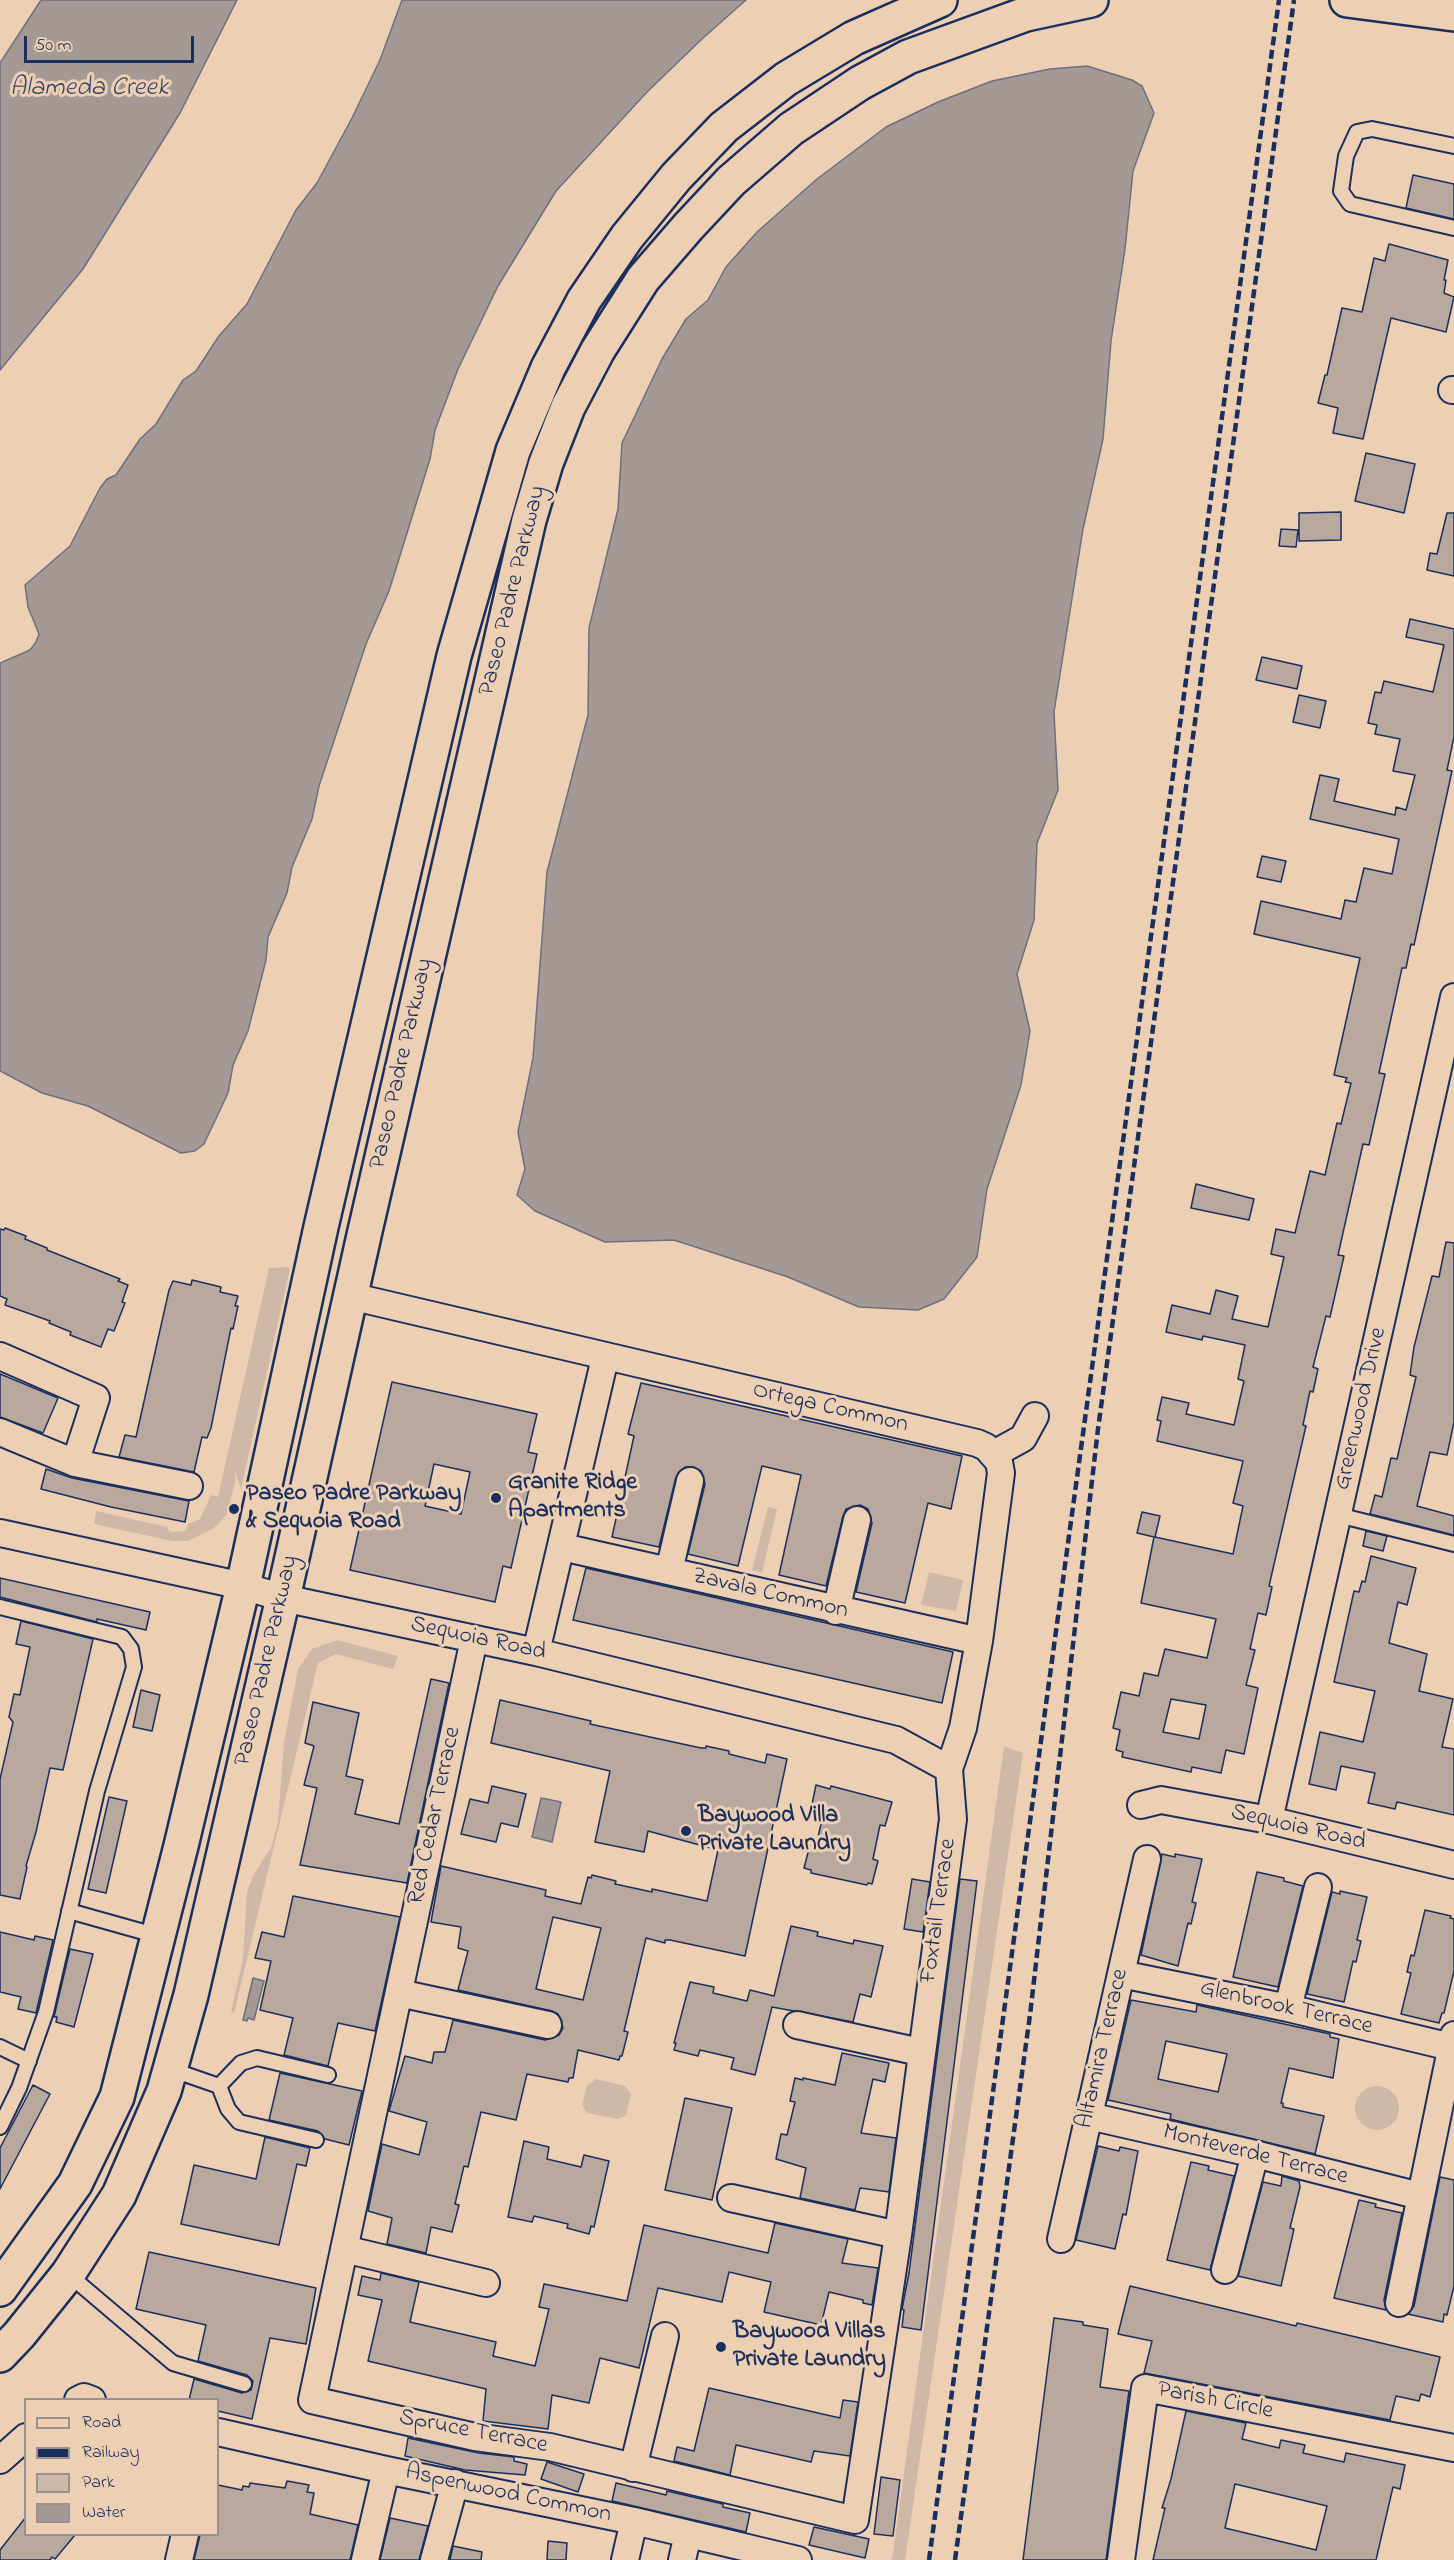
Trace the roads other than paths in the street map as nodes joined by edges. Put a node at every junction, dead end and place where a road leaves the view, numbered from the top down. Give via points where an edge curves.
1 (940, 0) edge
2 (1091, 0) edge
3 (1347, 0) edge
4 (1454, 14) edge
5 (1454, 146) edge
6 (1454, 228) edge
7 (1454, 997) edge
8 (350, 1296) junction
9 (0, 1356) edge
10 (605, 1358) junction
11 (1035, 1416) dead end
12 (0, 1432) edge
13 (994, 1454) junction
14 (75, 1463) junction
15 (690, 1481) dead end
16 (189, 1486) dead end
17 (1338, 1515) junction
18 (857, 1520) dead end
19 (0, 1533) edge
20 (1454, 1544) edge
21 (562, 1547) junction
22 (669, 1571) junction
23 (243, 1586) junction
24 (284, 1598) junction
25 (0, 1607) edge
26 (836, 1611) junction
27 (474, 1639) junction
28 (979, 1641) junction
29 (536, 1652) junction
30 (949, 1769) junction
31 (1142, 1804) dead end
32 (1269, 1820) junction
33 (1148, 1859) dead end
34 (1454, 1865) edge
35 (1318, 1887) dead end
36 (69, 1911) junction
37 (158, 1936) junction
38 (1121, 1974) junction
39 (399, 1993) junction
40 (1288, 2008) junction
41 (548, 2025) dead end
42 (797, 2025) dead end
43 (1453, 2041) edge
44 (0, 2047) edge
45 (920, 2052) junction
46 (29, 2061) junction
47 (170, 2069) junction
48 (328, 2075) dead end
49 (219, 2086) junction
50 (1089, 2116) junction
51 (1449, 2121) edge
52 (0, 2127) edge
53 (316, 2140) dead end
54 (1255, 2154) junction
55 (1420, 2196) junction
56 (731, 2198) dead end
57 (898, 2235) junction
58 (1061, 2239) dead end
59 (344, 2249) junction
60 (1225, 2270) dead end
61 (68, 2274) junction
62 (486, 2283) dead end
63 (0, 2289) edge
64 (1400, 2303) dead end
65 (665, 2336) dead end
66 (0, 2355) edge
67 (244, 2384) dead end
68 (312, 2400) joint
69 (219, 2432) edge
70 (24, 2439) edge
71 (1454, 2448) edge
72 (0, 2460) edge
73 (633, 2468) junction
74 (386, 2470) junction
75 (455, 2483) junction
76 (855, 2520) joint
77 (634, 2521) junction
78 (688, 2534) junction
79 (185, 2536) edge
80 (179, 2560) edge
81 (366, 2560) edge
82 (434, 2560) edge
83 (625, 2560) edge
84 (682, 2560) edge
85 (798, 2560) edge
86 (1121, 2560) edge

1 - 23 main road, Paseo Padre Parkway via 854,38 786,79 724,127 627,237 584,300 549,368 513,451 454,656 321,1227
2 - 8 main road, Paseo Padre Parkway via 1026,14 908,57 860,83 791,129 731,181 688,227 643,279 598,350 568,407 529,520
3 - 4 main road
5 - 6 lane via 1372,129 1356,132 1346,156 1341,191 1350,204
7 - 17 street, Greenwood Drive
8 - 10 street, Ortega Common
8 - 24 main road, Paseo Padre Parkway
9 - 14 street via 96,1398
10 - 13 street, Ortega Common via 977,1443
10 - 21 street
11 - 13 street via 1023,1438
12 - 14 street
13 - 28 street via 1001,1473
14 - 16 street
15 - 22 street
17 - 20 lane
17 - 32 street, Greenwood Drive
18 - 26 street
19 - 23 street, Sequoia Road
21 - 22 street, Zavala Common
21 - 29 street
22 - 26 street, Zavala Common
23 - 24 street, Sequoia Road
23 - 37 main road, Paseo Padre Parkway
24 - 27 street, Sequoia Road
24 - 47 main road, Paseo Padre Parkway via 191,1995
25 - 36 lane via 122,1637 131,1649 134,1667 97,1791
26 - 28 street, Zavala Common
27 - 29 street, Sequoia Road
27 - 39 street, Red Cedar Terrace
28 - 30 street via 963,1728
29 - 30 street, Sequoia Road via 896,1740
30 - 45 street, Foxtail Terrace via 953,1819
31 - 32 street, Sequoia Road via 1161,1800
32 - 34 street, Sequoia Road
33 - 38 street, Altamira Terrace
35 - 40 street
36 - 37 lane
36 - 46 lane via 46,2012
37 - 63 main road, Paseo Padre Parkway via 117,2097 75,2184
38 - 40 street, Glenbrook Terrace
38 - 50 street, Altamira Terrace
39 - 41 street
39 - 59 street, Red Cedar Terrace
40 - 43 street, Glenbrook Terrace
42 - 45 street
43 - 51 street
44 - 46 lane
45 - 57 street, Foxtail Terrace
46 - 52 lane
47 - 49 lane
47 - 61 main road, Paseo Padre Parkway via 119,2195
48 - 49 lane via 257,2058 241,2063
49 - 53 lane via 228,2109 239,2122
50 - 54 street, Monteverde Terrace
50 - 58 street, Altamira Terrace
51 - 55 street
54 - 55 street, Monteverde Terrace
54 - 60 street
55 - 64 street
56 - 57 street
57 - 76 street, Foxtail Terrace
59 - 62 street
59 - 68 street, Red Cedar Terrace
61 - 66 main road, Paseo Padre Parkway
61 - 67 lane via 173,2363
65 - 73 street
68 - 73 street, Spruce Terrace via 474,2437 550,2447
69 - 74 street, Aspenwood Common
70 - 72 street
71 - 86 street, Parish Circle via 1145,2388
73 - 76 street, Spruce Terrace
74 - 75 street, Aspenwood Common
74 - 81 street
75 - 77 street, Aspenwood Common
75 - 82 street
77 - 78 street, Aspenwood Common
77 - 83 street
78 - 84 street
78 - 85 street, Aspenwood Common
79 - 80 street

